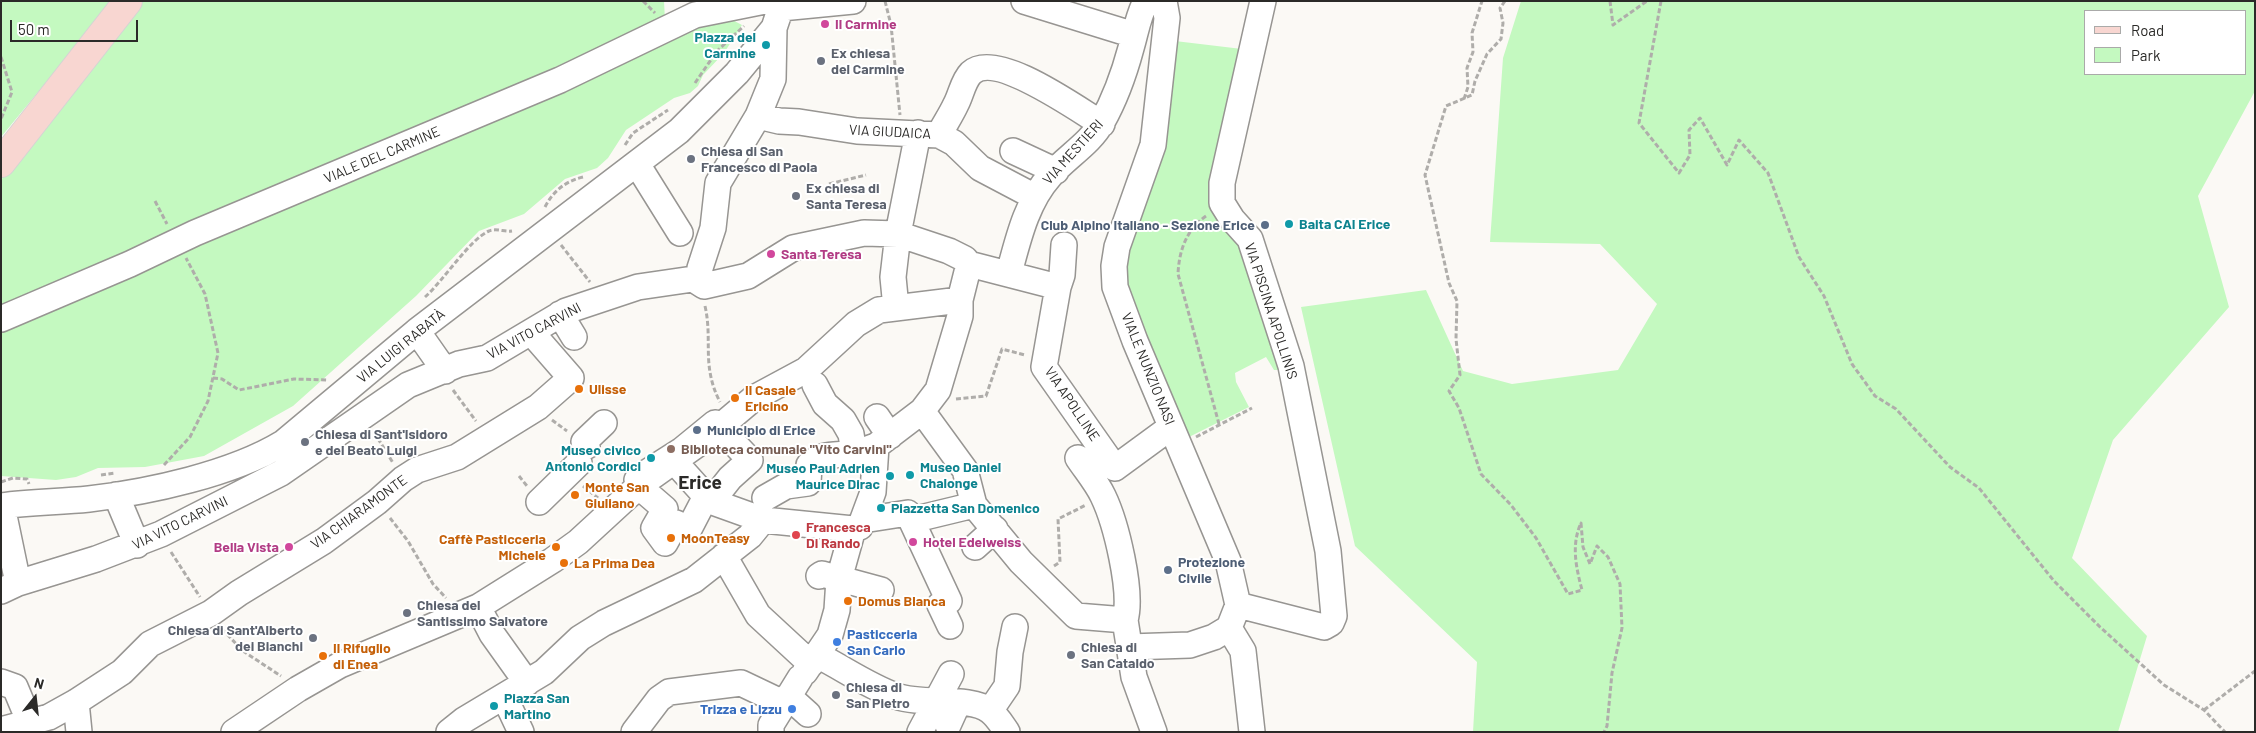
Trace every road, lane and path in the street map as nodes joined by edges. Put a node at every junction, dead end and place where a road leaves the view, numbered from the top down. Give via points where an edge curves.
1 (128, 1) edge
2 (853, 1) edge
3 (885, 1) edge
4 (1024, 1) edge
5 (1146, 1) edge
6 (1164, 1) edge
7 (1263, 1) edge
8 (1482, 1) edge
9 (1505, 1) edge
10 (1610, 1) edge
11 (1647, 1) edge
12 (1661, 1) edge
13 (776, 8) edge
14 (1134, 35) junction
15 (1, 57) edge
16 (695, 84) dead end
17 (1464, 98) junction
18 (674, 106) dead end
19 (758, 116) junction
20 (1, 119) edge
21 (1102, 124) junction
22 (920, 133) junction
23 (1013, 151) dead end
24 (630, 156) junction
25 (1, 163) edge
26 (1056, 170) junction
27 (866, 175) dead end
28 (586, 176) dead end
29 (829, 184) dead end
30 (1034, 197) junction
31 (154, 201) dead end
32 (1222, 203) junction
33 (544, 222) junction
34 (518, 228) dead end
35 (713, 228) junction
36 (898, 234) junction
37 (177, 242) junction
38 (1064, 245) dead end
39 (969, 264) junction
40 (1009, 273) junction
41 (702, 283) junction
42 (1058, 287) junction
43 (598, 299) junction
44 (960, 300) junction
45 (419, 301) dead end
46 (896, 308) junction
47 (560, 314) junction
48 (1, 319) edge
49 (417, 331) junction
50 (531, 332) junction
51 (574, 337) dead end
52 (1045, 360) junction
53 (443, 372) junction
54 (810, 377) junction
55 (213, 378) junction
56 (332, 378) dead end
57 (938, 390) junction
58 (538, 408) junction
59 (1252, 408) dead end
60 (922, 411) junction
61 (364, 417) junction
62 (604, 423) dead end
63 (724, 423) junction
64 (1220, 424) junction
65 (1175, 436) junction
66 (489, 437) junction
67 (874, 438) junction
68 (580, 456) junction
69 (1078, 458) dead end
70 (674, 461) junction
71 (403, 479) junction
72 (640, 485) junction
73 (147, 489) junction
74 (704, 494) junction
75 (116, 495) junction
76 (1103, 496) junction
77 (377, 502) junction
78 (539, 502) dead end
79 (974, 505) junction
80 (2, 506) edge
81 (764, 509) junction
82 (613, 511) junction
83 (911, 519) junction
84 (857, 526) junction
85 (995, 529) junction
86 (161, 534) junction
87 (137, 545) junction
88 (975, 547) dead end
89 (724, 556) junction
90 (1060, 562) dead end
91 (829, 578) junction
92 (10, 587) edge
93 (880, 590) dead end
94 (1238, 604) junction
95 (467, 611) junction
96 (209, 614) junction
97 (1125, 620) junction
98 (950, 626) dead end
99 (1016, 627) dead end
100 (1230, 628) junction
101 (1129, 647) junction
102 (2255, 671) edge
103 (951, 674) dead end
104 (801, 678) junction
105 (1, 682) edge
106 (289, 682) junction
107 (513, 690) junction
108 (76, 702) junction
109 (947, 710) junction
110 (2204, 710) junction
111 (990, 711) junction
112 (808, 714) dead end
113 (40, 720) junction
114 (457, 726) edge
115 (517, 727) edge
116 (4, 729) edge
117 (79, 732) edge
118 (234, 732) edge
119 (634, 732) edge
120 (771, 732) edge
121 (920, 732) edge
122 (1007, 732) edge
123 (1154, 732) edge
124 (1252, 732) edge
125 (1604, 732) edge
126 (2225, 732) edge

1 - 25 main road
2 - 13 street, VIALE DEL CARMINE
3 - 22 path via 891,26 898,107
4 - 14 street
5 - 14 street, VIA MESTIERI
6 - 65 street, VIALE NUNZIO NASI via 1167,18 1153,145 1117,247 1114,266 1115,287
7 - 32 street via 1222,183
8 - 17 path via 1472,33 1473,52 1467,68 1468,87
9 - 17 path via 1500,8 1501,39 1485,59 1472,95
10 - 11 path via 1613,25
12 - 110 path via 1639,123 1679,173 1690,155 1689,130 1700,118 1727,165 1738,140 1768,173 1798,257 1824,296 1852,364 1875,396 1896,409 1950,467 1979,488 2054,581 2100,627 2164,685
13 - 16 path via 747,22 717,51
13 - 19 street via 773,78
13 - 24 street, VIA LUIGI RABATÀ via 743,64 679,131
13 - 37 street, VIALE DEL CARMINE via 694,15 560,80
14 - 21 street, VIA MESTIERI via 1120,86
15 - 20 path via 12,92
17 - 125 path via 1446,106 1425,175 1448,283 1457,301 1456,339 1460,376 1449,391 1459,408 1481,474 1511,505 1536,538 1568,594 1582,590 1576,566 1575,536 1582,523 1583,547 1590,564 1597,546 1608,557 1620,584 1622,628
18 - 24 path via 633,133
19 - 22 street, VIA GIUDAICA via 857,131
19 - 35 street via 718,183
21 - 22 street via 1036,84 988,66 978,68 968,77
21 - 26 street, VIA MESTIERI
22 - 30 street, VIA GIUDAICA via 954,144 980,168
22 - 36 street
23 - 26 street
24 - 33 street, VIA LUIGI RABATÀ
24 - 35 street via 674,237 699,227
26 - 30 street, VIA MESTIERI
27 - 29 path
28 - 33 path via 572,180 556,191
30 - 40 street, VIA MESTIERI via 1018,237
31 - 37 path
32 - 64 path via 1189,232 1179,256 1178,274
32 - 94 street, VIA PISCINA APOLLINIS via 1250,240 1291,366 1328,551 1334,616 1324,627
33 - 43 path via 585,274
33 - 49 street, VIA LUIGI RABATÀ
34 - 45 path via 511,232 491,230 476,240 443,279
35 - 41 street via 700,268
36 - 39 street via 949,251
36 - 41 street, VIA VITO CARVINI via 864,233 793,248 748,276
36 - 46 street via 893,277
37 - 48 street, VIALE DEL CARMINE
37 - 55 path via 205,294 218,354
38 - 42 street, VIA APOLLINE
39 - 40 street
39 - 44 street
40 - 42 street
41 - 43 street, VIA VITO CARVINI via 693,279 638,287
41 - 63 path via 707,317 707,361
42 - 52 street, VIA APOLLINE
43 - 47 street, VIA VITO CARVINI
44 - 46 street
44 - 57 street via 960,316
46 - 54 street via 879,310 856,324
47 - 50 street, VIA VITO CARVINI
47 - 51 street
49 - 53 street
49 - 73 street, VIA LUIGI RABATÀ via 270,451 208,475
50 - 53 street, VIA VITO CARVINI via 487,358 459,364
50 - 58 street, VIA CHIARAMONTE via 571,378
52 - 57 path via 1002,349 986,396 953,399
52 - 65 street, VIA APOLLINE via 1044,367 1115,468
53 - 61 street, VIA VITO CARVINI via 408,385
53 - 66 path
54 - 63 street via 754,398
54 - 67 street via 825,404 843,420 851,434
55 - 56 path via 222,379 239,390 294,379
55 - 73 path via 208,401 190,437
57 - 60 street
58 - 66 street, VIA CHIARAMONTE
58 - 68 path via 552,420
59 - 64 path
60 - 67 street
60 - 79 street via 964,470
61 - 71 path
61 - 86 street, VIA VITO CARVINI via 281,473
62 - 68 street
63 - 70 street
63 - 72 street via 715,423 682,450 646,472 638,480
63 - 74 street via 750,460 715,497
64 - 65 path
65 - 94 street, VIALE NUNZIO NASI via 1228,561
66 - 71 street, VIA CHIARAMONTE via 457,457 418,470
67 - 81 street via 814,460 809,465 808,484 786,486
67 - 84 street via 874,486
68 - 78 street
68 - 82 path
69 - 76 street
70 - 72 street
70 - 74 street
71 - 77 street, VIA CHIARAMONTE
72 - 74 street via 665,509 654,528 661,539 672,515
72 - 82 street
73 - 75 street, VIA LUIGI RABATÀ
74 - 81 street
75 - 80 street, VIA LUIGI RABATÀ
75 - 87 street
76 - 90 path via 1058,519
76 - 97 street via 1126,580 1128,608
77 - 95 path via 408,541 433,584
77 - 96 street, VIA CHIARAMONTE via 324,542 292,559
79 - 83 street
79 - 85 street
80 - 92 street
81 - 84 street
81 - 89 street via 750,536
82 - 95 street via 553,560
83 - 84 street via 908,513
83 - 98 street via 949,601 940,605
84 - 91 street
85 - 88 street
85 - 97 street via 1021,562 1076,616
86 - 87 street, VIA VITO CARVINI
86 - 96 path
87 - 92 street, VIA VITO CARVINI
89 - 104 street via 758,615
89 - 107 street via 694,580 596,628 570,646 544,672
91 - 93 street
91 - 104 street via 837,610 830,635
94 - 100 street
95 - 106 street via 340,665
95 - 107 street via 492,634
96 - 106 path via 244,651
96 - 108 street, VIA CHIARAMONTE via 150,644 122,672
97 - 101 street
99 - 111 street via 1007,686
100 - 101 street via 1190,645
100 - 124 street via 1243,651
101 - 123 street via 1134,677
102 - 110 path
103 - 109 street
104 - 109 street via 885,692
104 - 112 street
104 - 119 street via 669,692 659,699
104 - 120 street via 771,725
105 - 113 street via 15,687
106 - 118 street
107 - 114 street
107 - 115 street
108 - 113 street, VIA CHIARAMONTE
108 - 117 street
109 - 111 street via 975,704
109 - 121 street
110 - 126 path
111 - 122 street
113 - 116 street, VIA CHIARAMONTE

